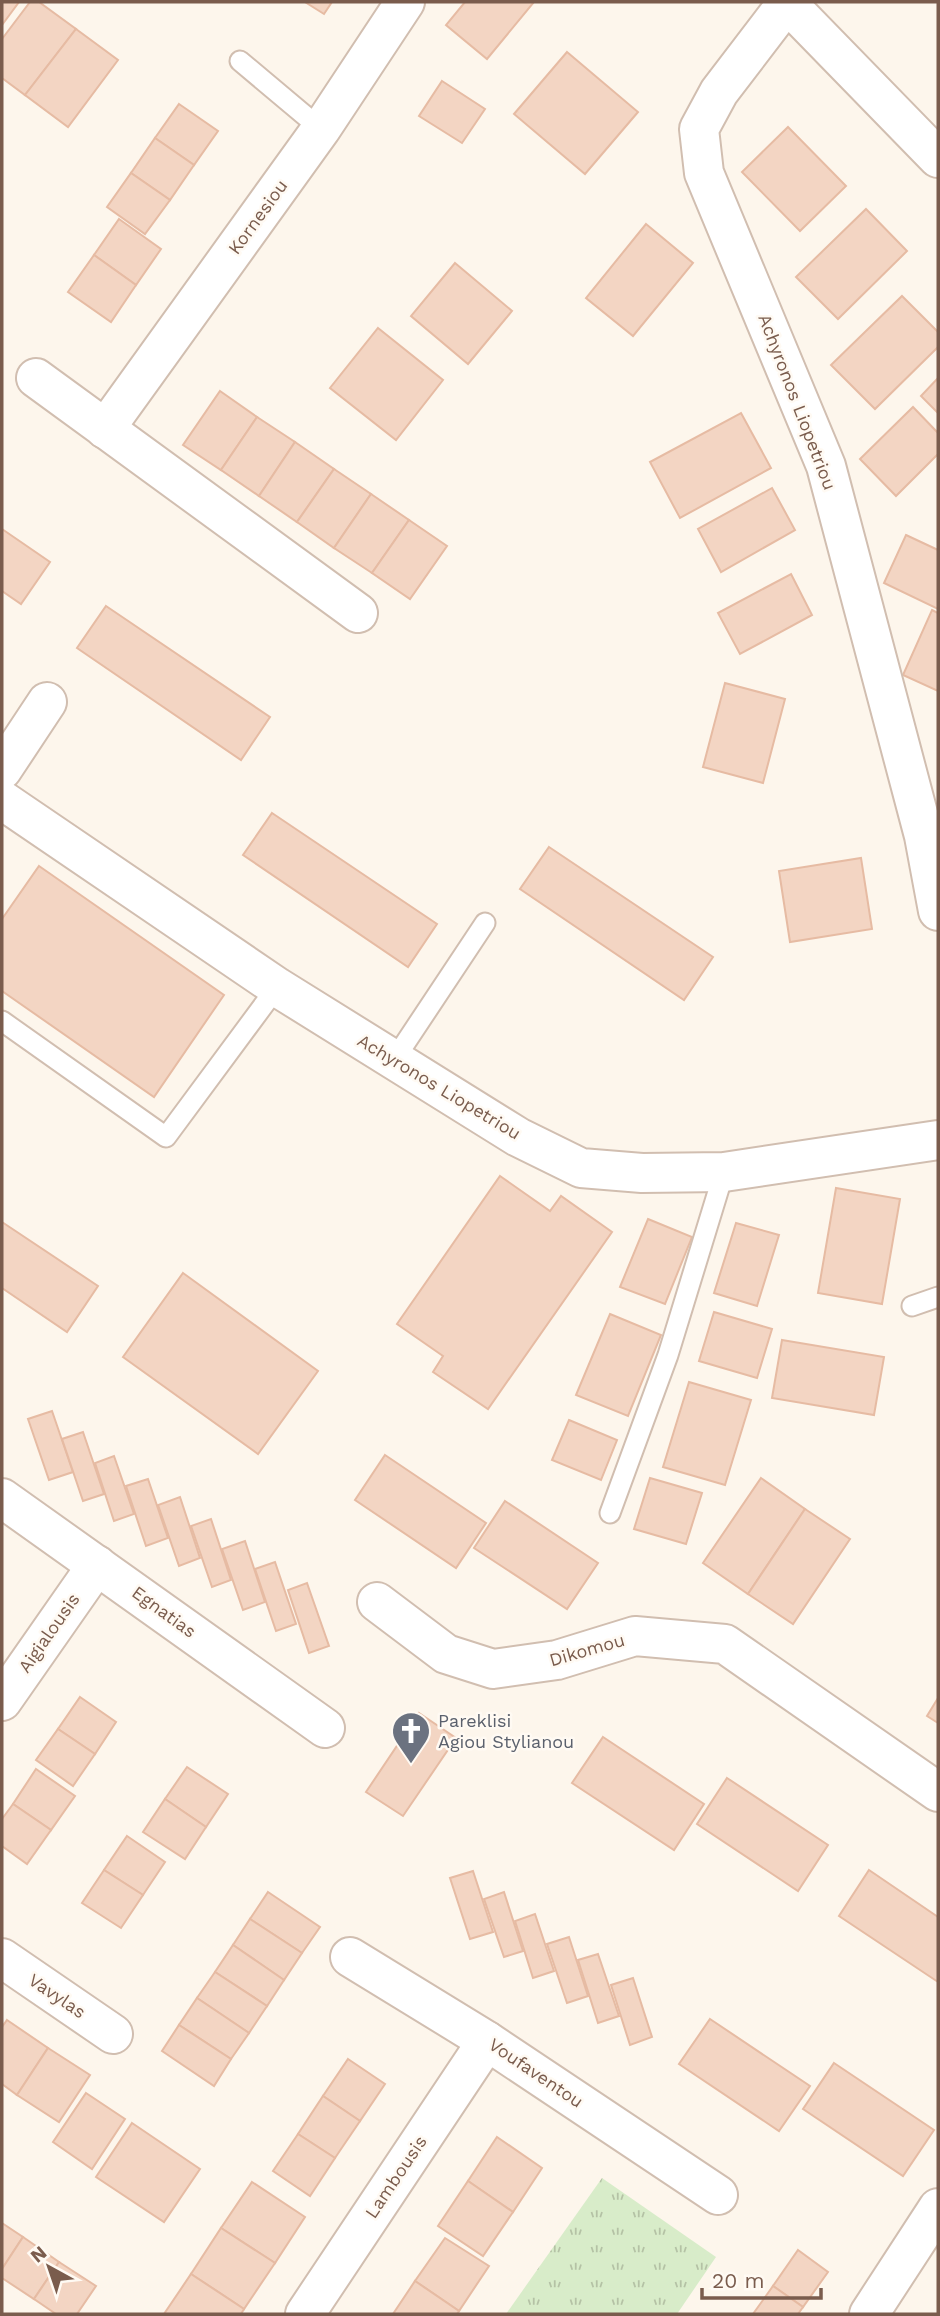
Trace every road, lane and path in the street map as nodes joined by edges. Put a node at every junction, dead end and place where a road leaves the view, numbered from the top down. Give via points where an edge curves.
1 (405, 2) edge
2 (786, 2) edge
3 (240, 61) dead end
4 (321, 129) junction
5 (938, 158) edge
6 (36, 378) dead end
7 (105, 429) junction
8 (358, 613) dead end
9 (47, 702) dead end
10 (2, 769) edge
11 (2, 800) edge
12 (938, 911) edge
13 (485, 923) dead end
14 (277, 987) junction
15 (2, 1021) edge
16 (394, 1060) junction
17 (938, 1140) edge
18 (724, 1172) junction
19 (938, 1297) edge
20 (912, 1306) dead end
21 (2, 1498) edge
22 (610, 1513) dead end
23 (97, 1565) junction
24 (377, 1602) dead end
25 (2, 1701) edge
26 (325, 1728) dead end
27 (938, 1791) edge
28 (350, 1957) dead end
29 (2, 1958) edge
30 (113, 2034) dead end
31 (487, 2041) junction
32 (719, 2195) dead end
33 (938, 2208) edge
34 (305, 2314) edge
35 (869, 2314) edge

1 - 4 street, Kornesiou
2 - 5 street
2 - 12 street, Achyronos Liopetriou via 719,92 699,129 704,173 826,466 924,836
3 - 4 lane
4 - 7 street, Kornesiou
6 - 7 street
7 - 8 street
9 - 10 street
11 - 14 street, Achyronos Liopetriou
13 - 16 lane
14 - 15 lane via 166,1137
14 - 16 street, Achyronos Liopetriou
16 - 18 street, Achyronos Liopetriou via 518,1137 581,1168
17 - 18 street, Achyronos Liopetriou
18 - 22 lane via 668,1355
19 - 20 lane
21 - 23 street, Egnatias
23 - 25 street, Aigialousis
23 - 26 street, Egnatias
24 - 27 street, Dikomou via 446,1654 493,1669 557,1660 635,1636 725,1644
28 - 31 street, Voufaventou
29 - 30 street, Vavylas
31 - 32 street, Voufaventou
31 - 34 street, Lambousis
33 - 35 street

